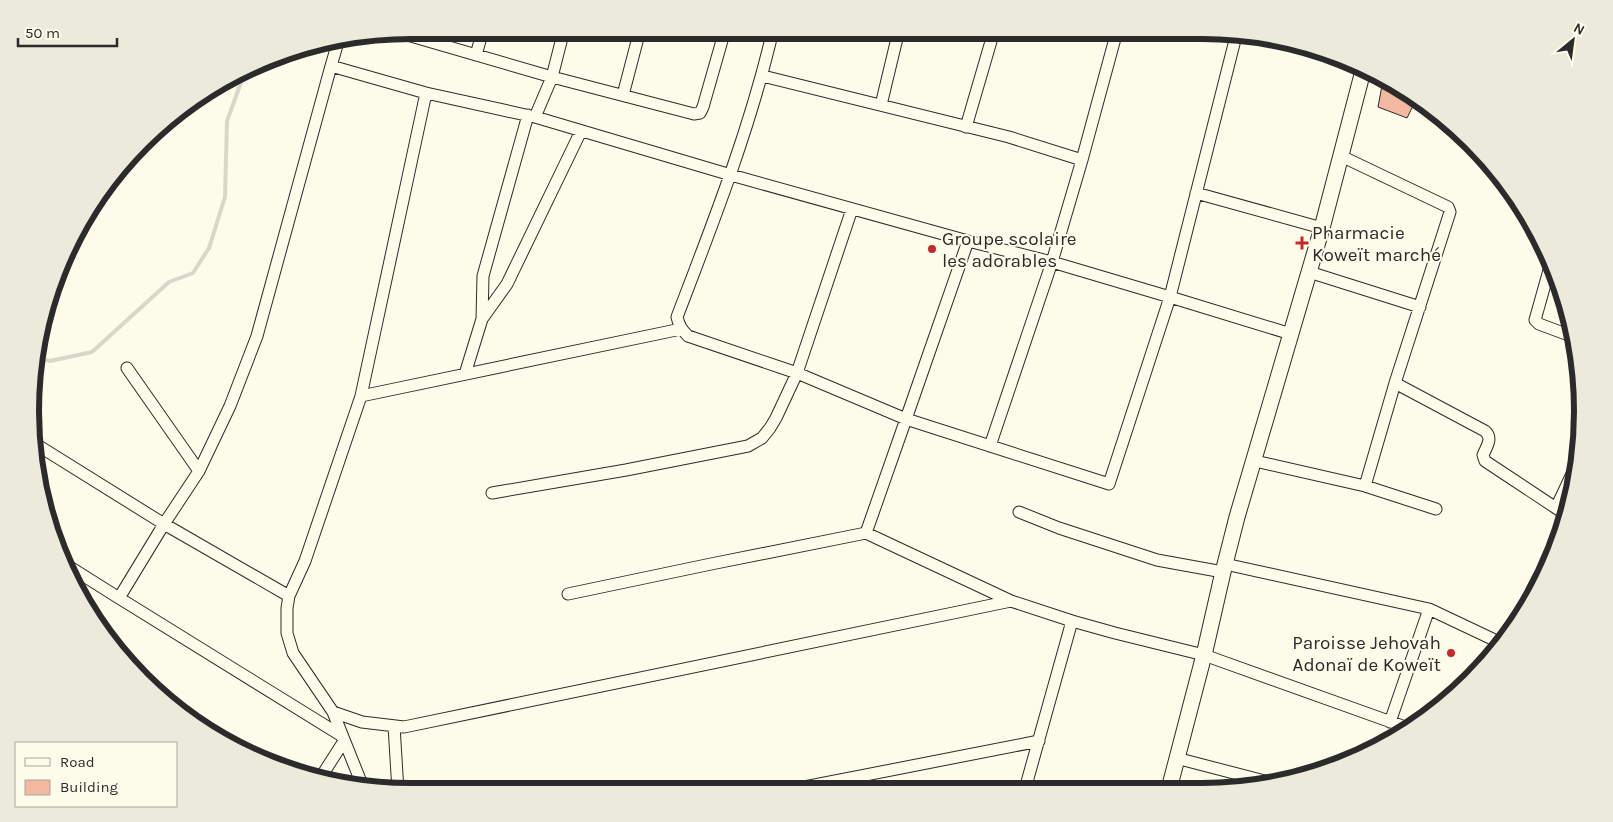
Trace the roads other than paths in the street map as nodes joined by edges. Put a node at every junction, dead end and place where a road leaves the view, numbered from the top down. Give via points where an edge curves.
1 (421, 39) edge
2 (480, 39) edge
3 (562, 39) edge
4 (638, 39) edge
5 (722, 39) edge
6 (772, 39) edge
7 (896, 39) edge
8 (992, 39) edge
9 (1115, 39) edge
10 (1235, 41) edge
11 (337, 46) edge
12 (476, 55) junction
13 (331, 66) junction
14 (1362, 75) edge
15 (763, 76) junction
16 (552, 77) junction
17 (426, 93) junction
18 (623, 95) junction
19 (881, 105) junction
20 (531, 116) junction
21 (966, 126) junction
22 (580, 131) junction
23 (1341, 156) junction
24 (1082, 160) junction
25 (731, 175) junction
26 (1196, 193) junction
27 (852, 209) junction
28 (1322, 228) junction
29 (968, 241) junction
30 (1052, 262) junction
31 (1309, 272) junction
32 (1548, 274) edge
33 (1170, 297) junction
34 (1420, 307) junction
35 (482, 319) junction
36 (681, 329) junction
37 (1292, 334) junction
38 (1566, 335) edge
39 (127, 368) dead end
40 (797, 373) junction
41 (465, 374) junction
42 (1395, 382) junction
43 (361, 396) junction
44 (906, 419) junction
45 (990, 446) junction
46 (41, 447) edge
47 (1254, 461) junction
48 (199, 471) junction
49 (1567, 485) edge
50 (1365, 486) junction
51 (492, 493) dead end
52 (1556, 508) junction
53 (1436, 509) dead end
54 (1561, 511) edge
55 (1019, 512) dead end
56 (164, 524) junction
57 (866, 534) junction
58 (1224, 568) junction
59 (74, 570) edge
60 (568, 594) dead end
61 (289, 596) junction
62 (119, 598) junction
63 (1011, 601) junction
64 (1429, 609) junction
65 (1072, 621) junction
66 (1495, 640) edge
67 (1204, 655) junction
68 (333, 712) junction
69 (1390, 722) junction
70 (394, 726) junction
71 (1401, 726) edge
72 (343, 738) junction
73 (1039, 741) junction
74 (1176, 758) junction
75 (323, 773) edge
76 (1257, 779) edge
77 (360, 780) edge
78 (397, 782) edge
79 (825, 783) edge
80 (1027, 783) edge
81 (1170, 783) edge

1 - 12 street
2 - 12 street
3 - 16 street
4 - 18 street
5 - 18 street via 700,113
6 - 15 street
7 - 19 street
8 - 21 street
9 - 24 street
10 - 26 street
11 - 13 street
12 - 16 street
13 - 17 street
13 - 48 street via 257,336 230,406
14 - 23 street
15 - 19 street
15 - 25 street
16 - 18 street
16 - 20 street
17 - 20 street
17 - 43 street
19 - 21 street
20 - 22 street
20 - 35 street via 483,276
21 - 24 street
22 - 25 street
22 - 35 street via 507,284
23 - 28 street
23 - 34 street via 1448,207 1449,218
24 - 30 street
25 - 27 street
25 - 36 street via 677,317
26 - 28 street
26 - 33 street
27 - 29 street
27 - 40 street
28 - 31 street
29 - 30 street
29 - 44 street
30 - 33 street
30 - 45 street
31 - 34 street
31 - 37 street
32 - 38 street via 1535,320
33 - 37 street
33 - 45 street via 1109,484
34 - 42 street
35 - 41 street
36 - 40 street via 688,336
36 - 41 street
37 - 47 street
39 - 48 street
40 - 44 street
40 - 51 street via 776,418 762,438 748,446
41 - 43 street
42 - 50 street
42 - 52 street via 1485,431 1490,439 1483,455 1485,461
43 - 61 street via 305,562
44 - 45 street
44 - 57 street
46 - 56 street
47 - 50 street
47 - 58 street
48 - 56 street
49 - 52 street
50 - 53 street
52 - 54 street
55 - 58 street via 1157,560
56 - 61 street
56 - 62 street
57 - 60 street
57 - 63 street
58 - 64 street
58 - 67 street
59 - 62 street
61 - 68 street via 287,633 293,653
62 - 72 street
63 - 65 street
63 - 70 street via 404,727
64 - 66 street
64 - 69 street
65 - 67 street
65 - 73 street
67 - 69 street
67 - 74 street
68 - 70 street via 362,722
68 - 72 street
69 - 71 street
70 - 78 street
72 - 75 street
72 - 77 street
73 - 79 street
73 - 80 street
74 - 76 street
74 - 81 street

